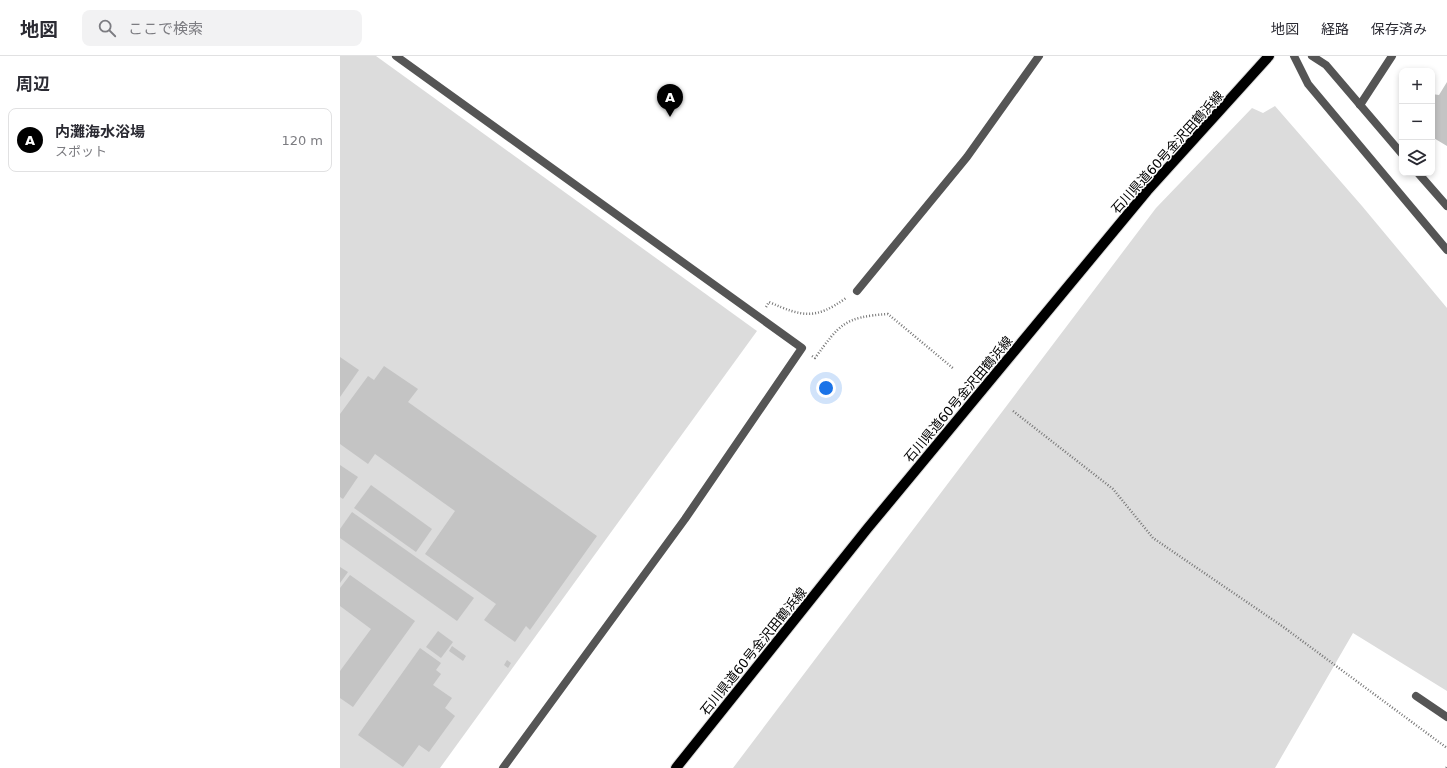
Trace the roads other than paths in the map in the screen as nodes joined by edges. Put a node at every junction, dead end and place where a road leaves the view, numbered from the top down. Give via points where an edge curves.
1 (396, 56) edge
2 (1039, 56) edge
3 (1270, 56) edge
4 (1294, 56) edge
5 (1312, 56) edge
6 (1392, 56) edge
7 (1360, 105) junction
8 (1399, 150) edge
9 (1421, 176) edge
10 (1447, 206) edge
11 (1447, 250) edge
12 (857, 291) road end
13 (1416, 696) dead end
14 (1447, 717) edge
15 (503, 768) edge
16 (676, 768) edge

1 - 15 street via 802,348 685,519
2 - 12 street via 967,157
3 - 16 main road, 石川県道60号金沢田鶴浜線 via 1142,197 868,529
4 - 11 street via 1308,84
5 - 7 street via 1326,65
6 - 7 street
7 - 8 street
9 - 10 street
13 - 14 street

